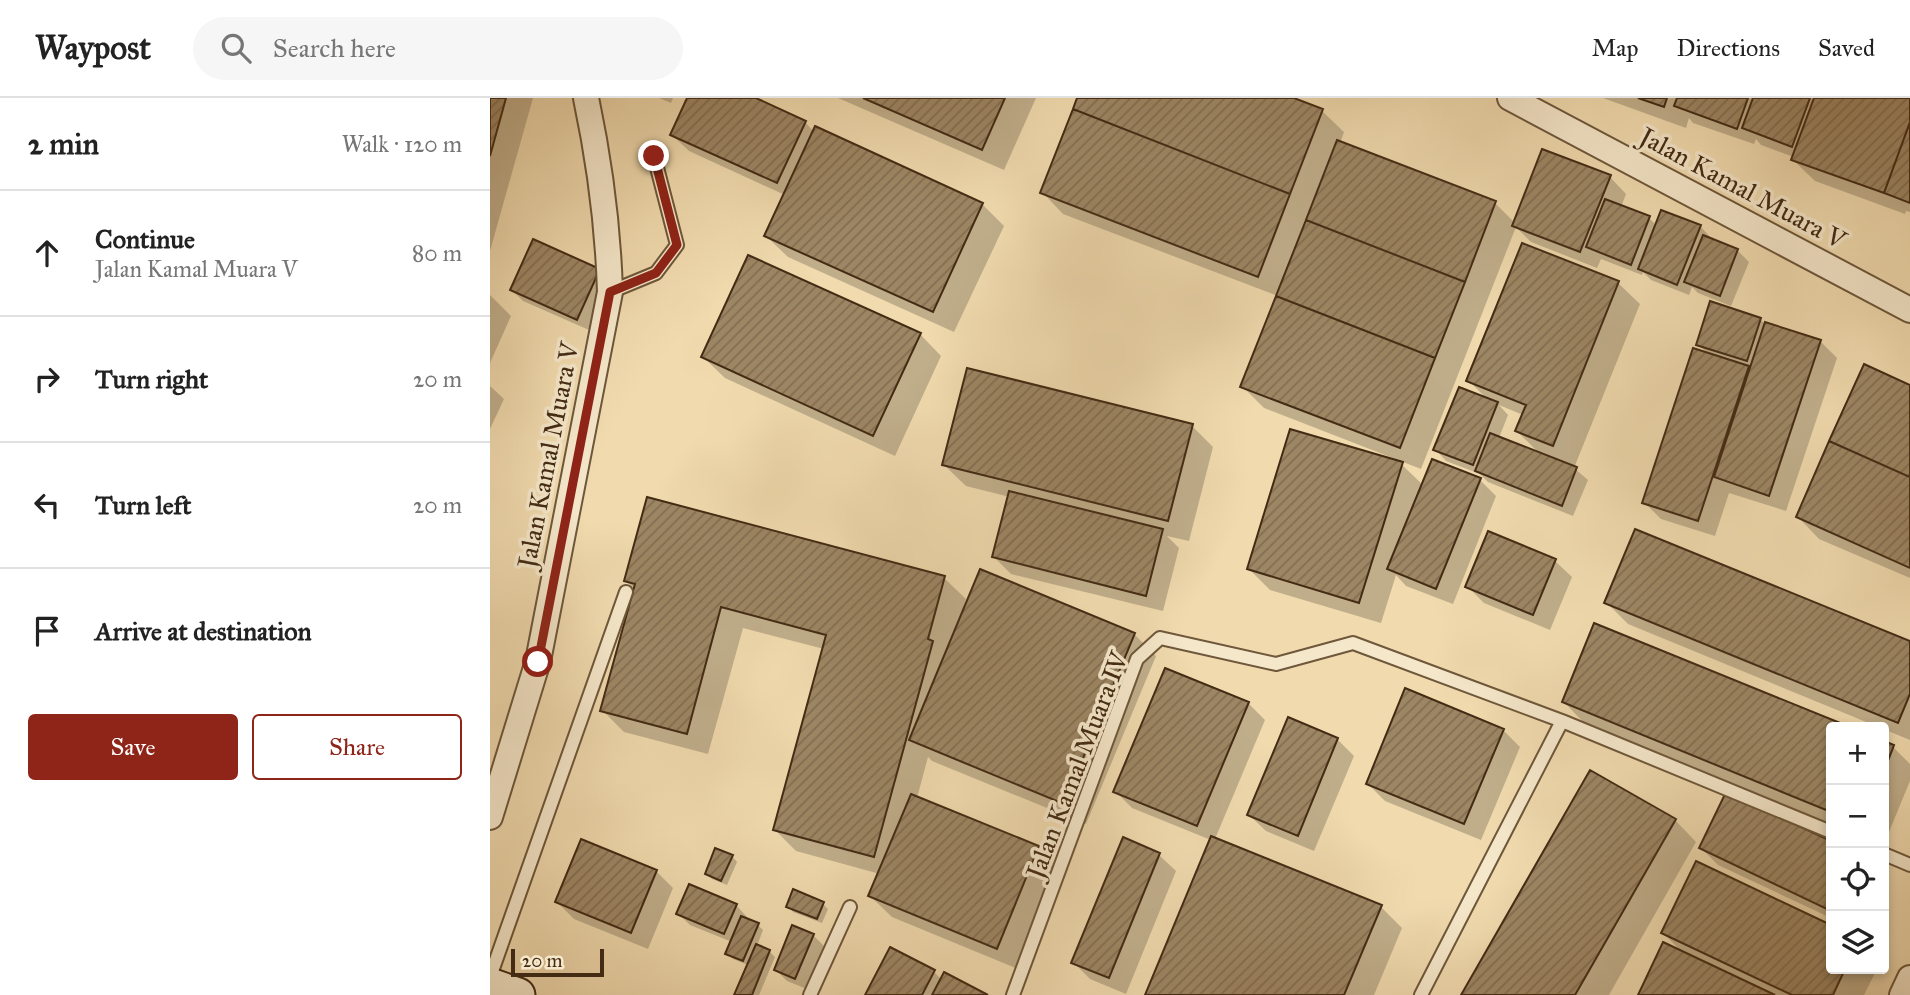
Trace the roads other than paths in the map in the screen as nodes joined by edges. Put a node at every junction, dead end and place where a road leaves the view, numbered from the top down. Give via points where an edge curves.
1 (586, 98) edge
2 (1510, 98) edge
3 (654, 156) dead end
4 (610, 292) junction
5 (1910, 310) edge
6 (626, 592) dead end
7 (1562, 721) junction
8 (490, 817) edge
9 (1826, 830) edge
10 (1889, 856) edge
11 (1910, 865) edge
12 (850, 907) dead end
13 (490, 977) edge
14 (1910, 978) edge
15 (490, 985) edge
16 (518, 995) edge
17 (810, 995) edge
18 (1013, 995) edge
19 (1420, 995) edge
20 (1902, 995) edge

1 - 4 street, Jalan Kamal Muara V via 608,230
2 - 5 street, Jalan Kamal Muara V
3 - 4 lane via 677,245 656,273
4 - 8 street, Jalan Kamal Muara V via 538,662
6 - 13 lane
7 - 9 lane
7 - 18 lane, Jalan Kamal Muara IV via 1353,643 1276,664 1160,638 1137,659
7 - 19 lane
10 - 11 lane
12 - 17 lane
14 - 20 street
15 - 16 main road

